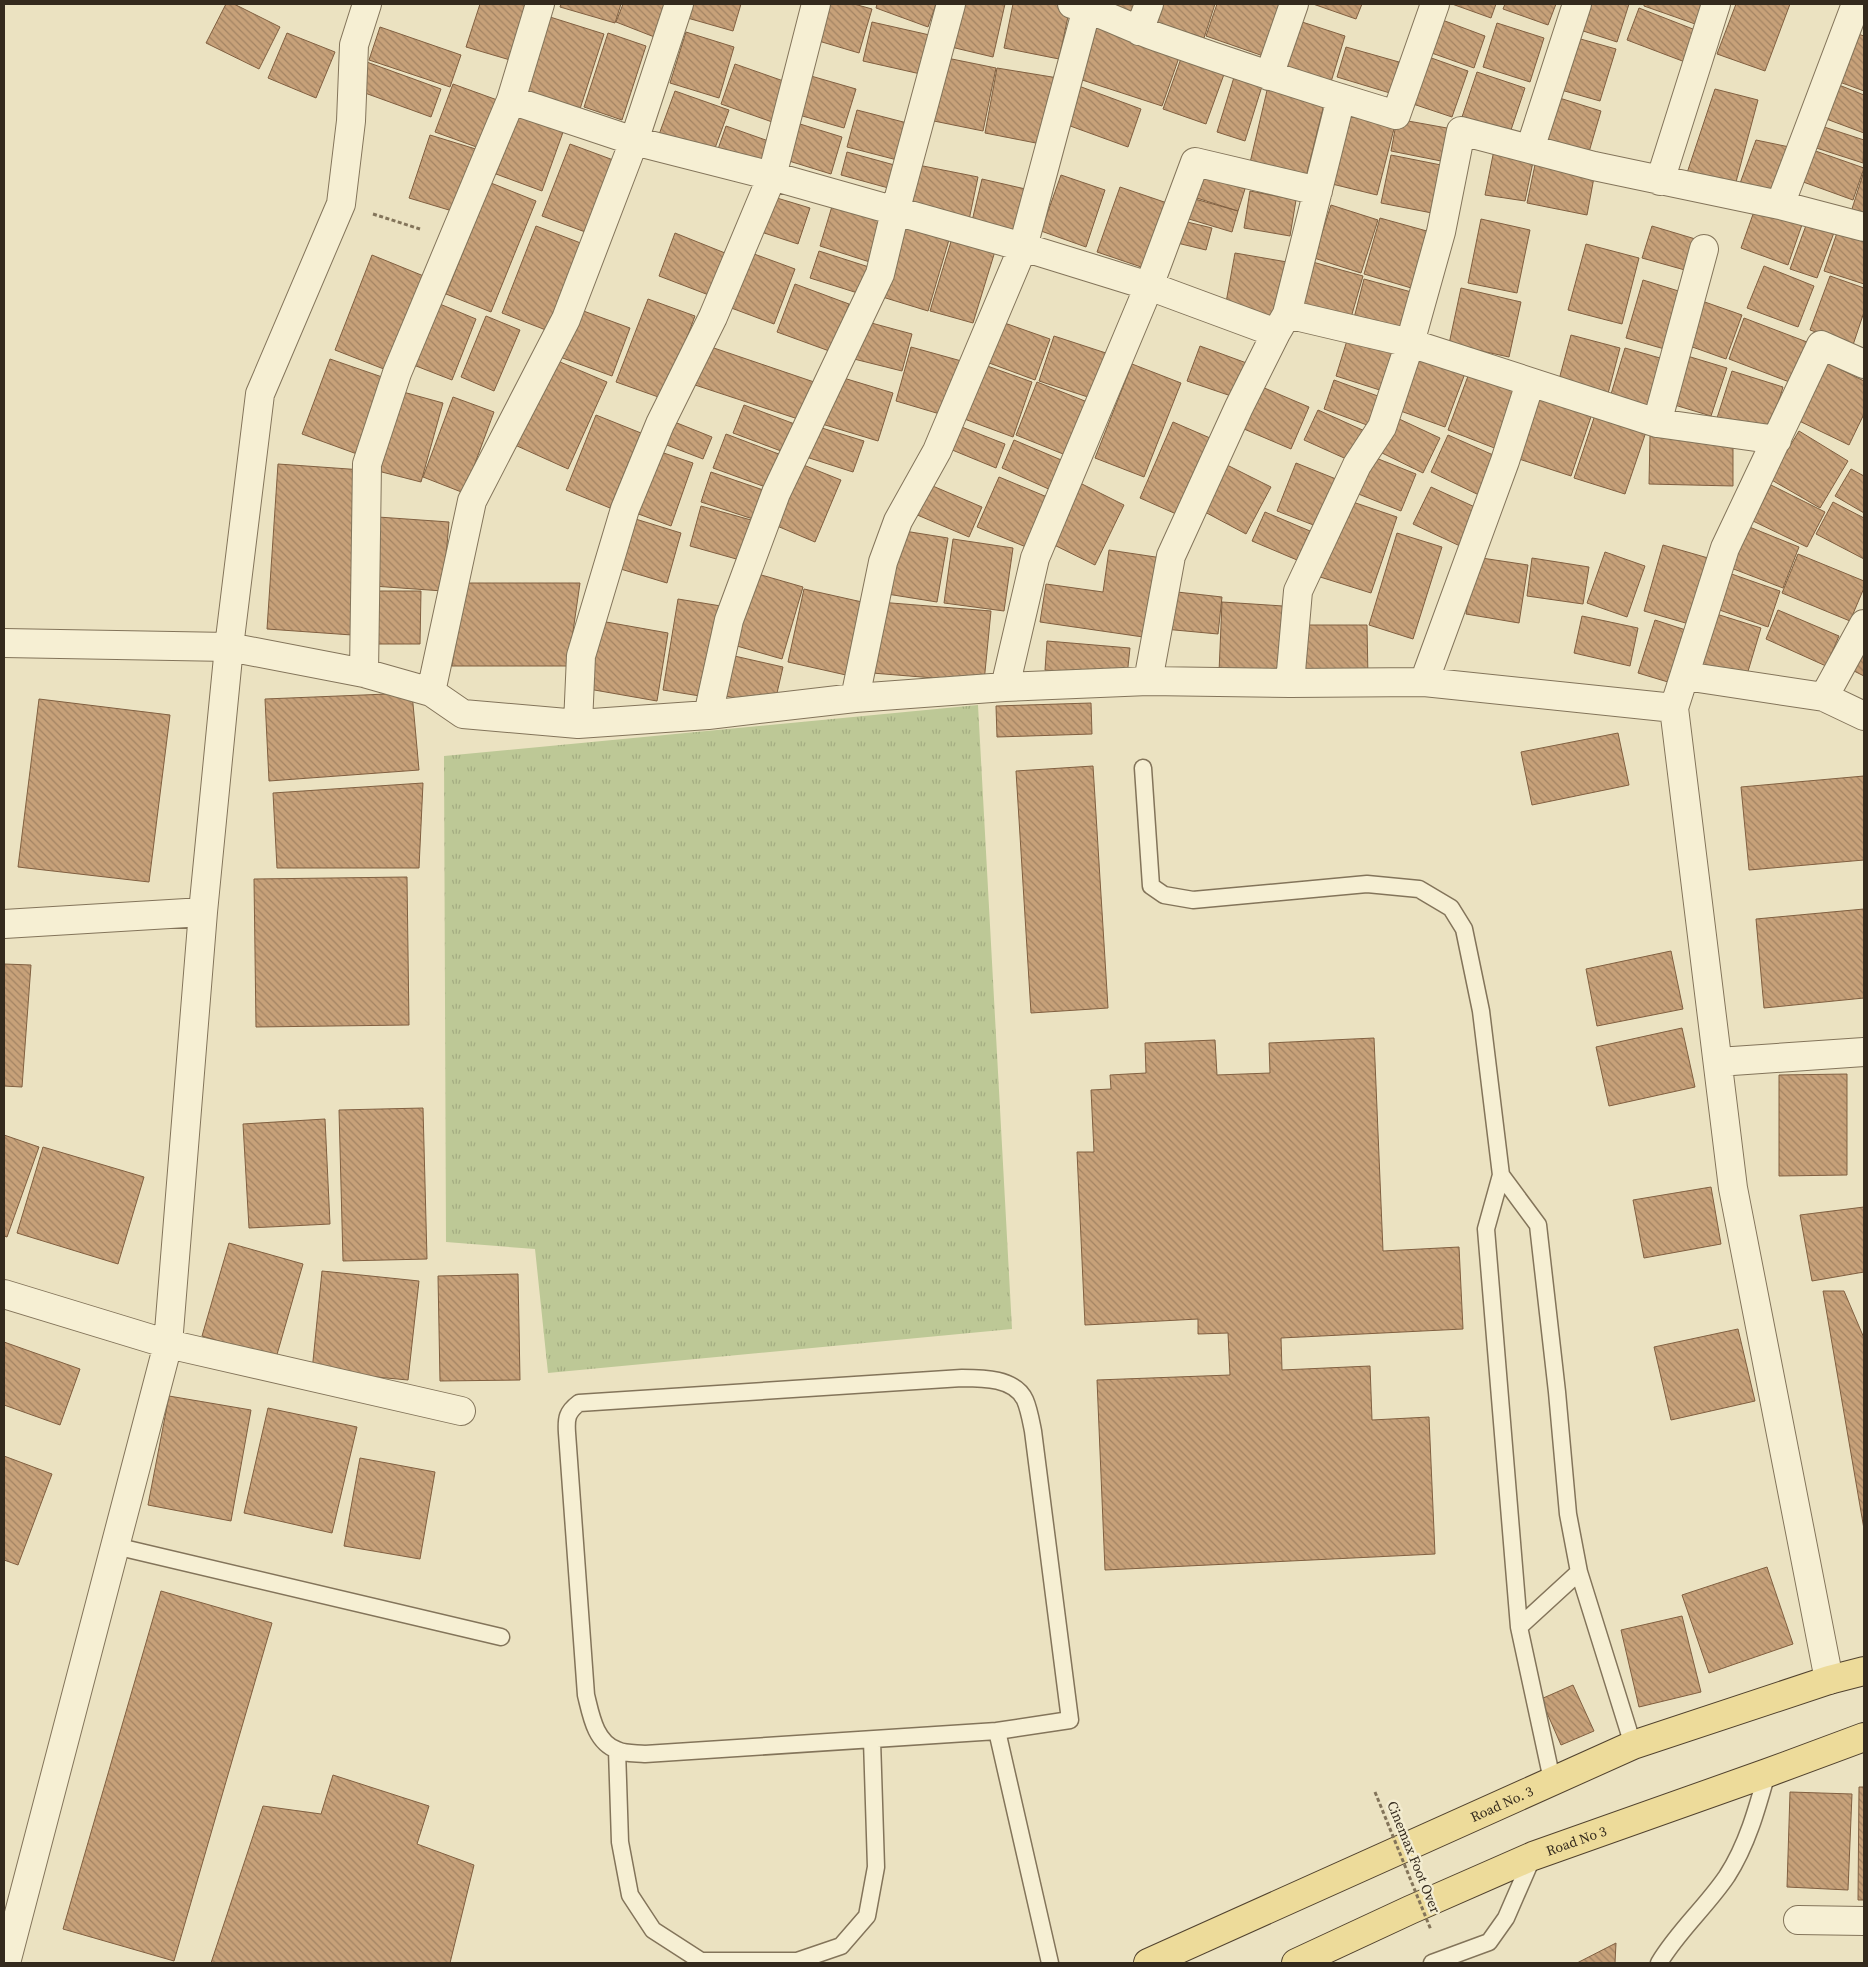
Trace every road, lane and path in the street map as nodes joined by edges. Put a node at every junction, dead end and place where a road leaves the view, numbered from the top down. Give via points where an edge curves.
1 (367, 4) edge
2 (540, 4) edge
3 (679, 4) edge
4 (816, 4) edge
5 (951, 4) edge
6 (1149, 4) edge
7 (1294, 4) edge
8 (1435, 4) edge
9 (1577, 4) edge
10 (1716, 4) edge
11 (1856, 4) edge
12 (1079, 6) edge
13 (1139, 30) junction
14 (1269, 76) junction
15 (1340, 98) junction
16 (511, 100) junction
17 (634, 141) junction
18 (1530, 149) junction
19 (772, 176) junction
20 (1660, 181) junction
21 (1318, 191) junction
22 (341, 204) junction
23 (1780, 205) junction
24 (894, 212) junction
25 (1864, 227) edge
26 (454, 239) junction
27 (1023, 247) junction
28 (1704, 249) dead end
29 (1149, 286) junction
30 (1281, 323) junction
31 (1410, 343) junction
32 (1864, 364) edge
33 (1530, 383) junction
34 (1657, 423) junction
35 (1777, 440) junction
36 (1864, 624) edge
37 (4, 643) edge
38 (229, 647) junction
39 (364, 673) junction
40 (1685, 676) junction
41 (1148, 682) junction
42 (1424, 682) junction
43 (1290, 683) junction
44 (1005, 687) junction
45 (431, 692) junction
46 (1824, 697) junction
47 (855, 698) junction
48 (1674, 708) junction
49 (708, 715) junction
50 (1864, 716) edge
51 (578, 724) junction
52 (1143, 768) dead end
53 (203, 912) junction
54 (4, 924) edge
55 (1864, 1052) edge
56 (1718, 1062) junction
57 (1501, 1175) junction
58 (4, 1294) edge
59 (168, 1344) junction
60 (461, 1411) dead end
61 (115, 1546) junction
62 (1579, 1572) junction
63 (1519, 1627) junction
64 (501, 1637) dead end
65 (1864, 1671) edge
66 (1829, 1680) junction
67 (998, 1731) junction
68 (1864, 1736) edge
69 (872, 1740) junction
70 (1633, 1745) junction
71 (617, 1750) junction
72 (1767, 1773) junction
73 (1552, 1780) junction
74 (1375, 1792) dead end
75 (1533, 1856) junction
76 (1798, 1920) dead end
77 (1864, 1920) edge
78 (1431, 1930) dead end
79 (6, 1963) edge
80 (1050, 1963) edge
81 (1148, 1963) edge
82 (1296, 1963) edge
83 (1432, 1963) edge
84 (1659, 1963) edge

1 - 22 street via 354,45
2 - 16 street
3 - 17 street
4 - 19 street
5 - 24 street
6 - 13 street
7 - 14 street
8 - 15 street via 1396,115
9 - 18 street
10 - 20 street
11 - 23 street
12 - 13 street
12 - 27 street
13 - 14 street
14 - 15 street
15 - 21 street
16 - 17 street
16 - 26 street
17 - 19 street
17 - 45 street via 566,319 472,501
18 - 20 street
18 - 31 street via 1461,131 1441,232
19 - 24 street
19 - 51 street via 713,317 660,424 625,509 582,656
20 - 23 street
21 - 29 street via 1195,162
21 - 30 street
22 - 26 path
22 - 38 street via 260,394
23 - 25 street
24 - 27 street
24 - 49 street via 880,274 772,502 728,620
26 - 39 street via 397,373 367,464
27 - 29 street
27 - 47 street via 937,451 898,521 883,562
28 - 34 street
29 - 30 street
29 - 44 street via 1035,558
30 - 31 street
30 - 41 street via 1171,556
31 - 33 street
31 - 43 street via 1382,427 1357,465 1298,592
32 - 35 street via 1821,344
33 - 34 street
33 - 42 street
34 - 35 street
35 - 40 street via 1725,548
36 - 46 street
37 - 38 street
38 - 39 street
38 - 53 street
39 - 45 street
40 - 46 street
40 - 48 street
41 - 43 street
41 - 44 street
42 - 43 street
42 - 48 street
44 - 47 street
45 - 51 street via 463,714
46 - 50 street
47 - 49 street
48 - 56 street
49 - 51 street
52 - 57 lane via 1151,886 1164,895 1193,900 1368,884 1419,889 1451,908 1464,929 1481,1011
53 - 54 street
53 - 59 street
55 - 56 street
56 - 66 street via 1733,1188
57 - 62 lane via 1538,1224 1568,1514
57 - 63 lane via 1486,1229
58 - 59 street
59 - 60 street
59 - 61 street
61 - 64 lane
61 - 79 street
62 - 63 lane
62 - 70 lane
63 - 73 lane
65 - 66 main road, Road No. 3
66 - 70 main road, Road No. 3
67 - 69 lane
67 - 71 lane via 1070,1720 1033,1431 1025,1399 1010,1384 989,1378 962,1378 579,1403 570,1410 566,1419 586,1695 593,1726
67 - 80 lane
68 - 72 main road, Road No 3
69 - 71 lane via 645,1754
69 - 71 lane via 876,1867 867,1916 841,1946 796,1961 701,1961 652,1930 630,1895 620,1842
70 - 73 main road, Road No. 3
72 - 75 main road, Road No 3
72 - 84 lane via 1756,1815 1726,1876
73 - 81 main road, Road No. 3
74 - 78 path, Cinemax Foot Over, bridge
75 - 82 main road, Road No 3
75 - 83 lane via 1506,1918 1489,1942
76 - 77 street

